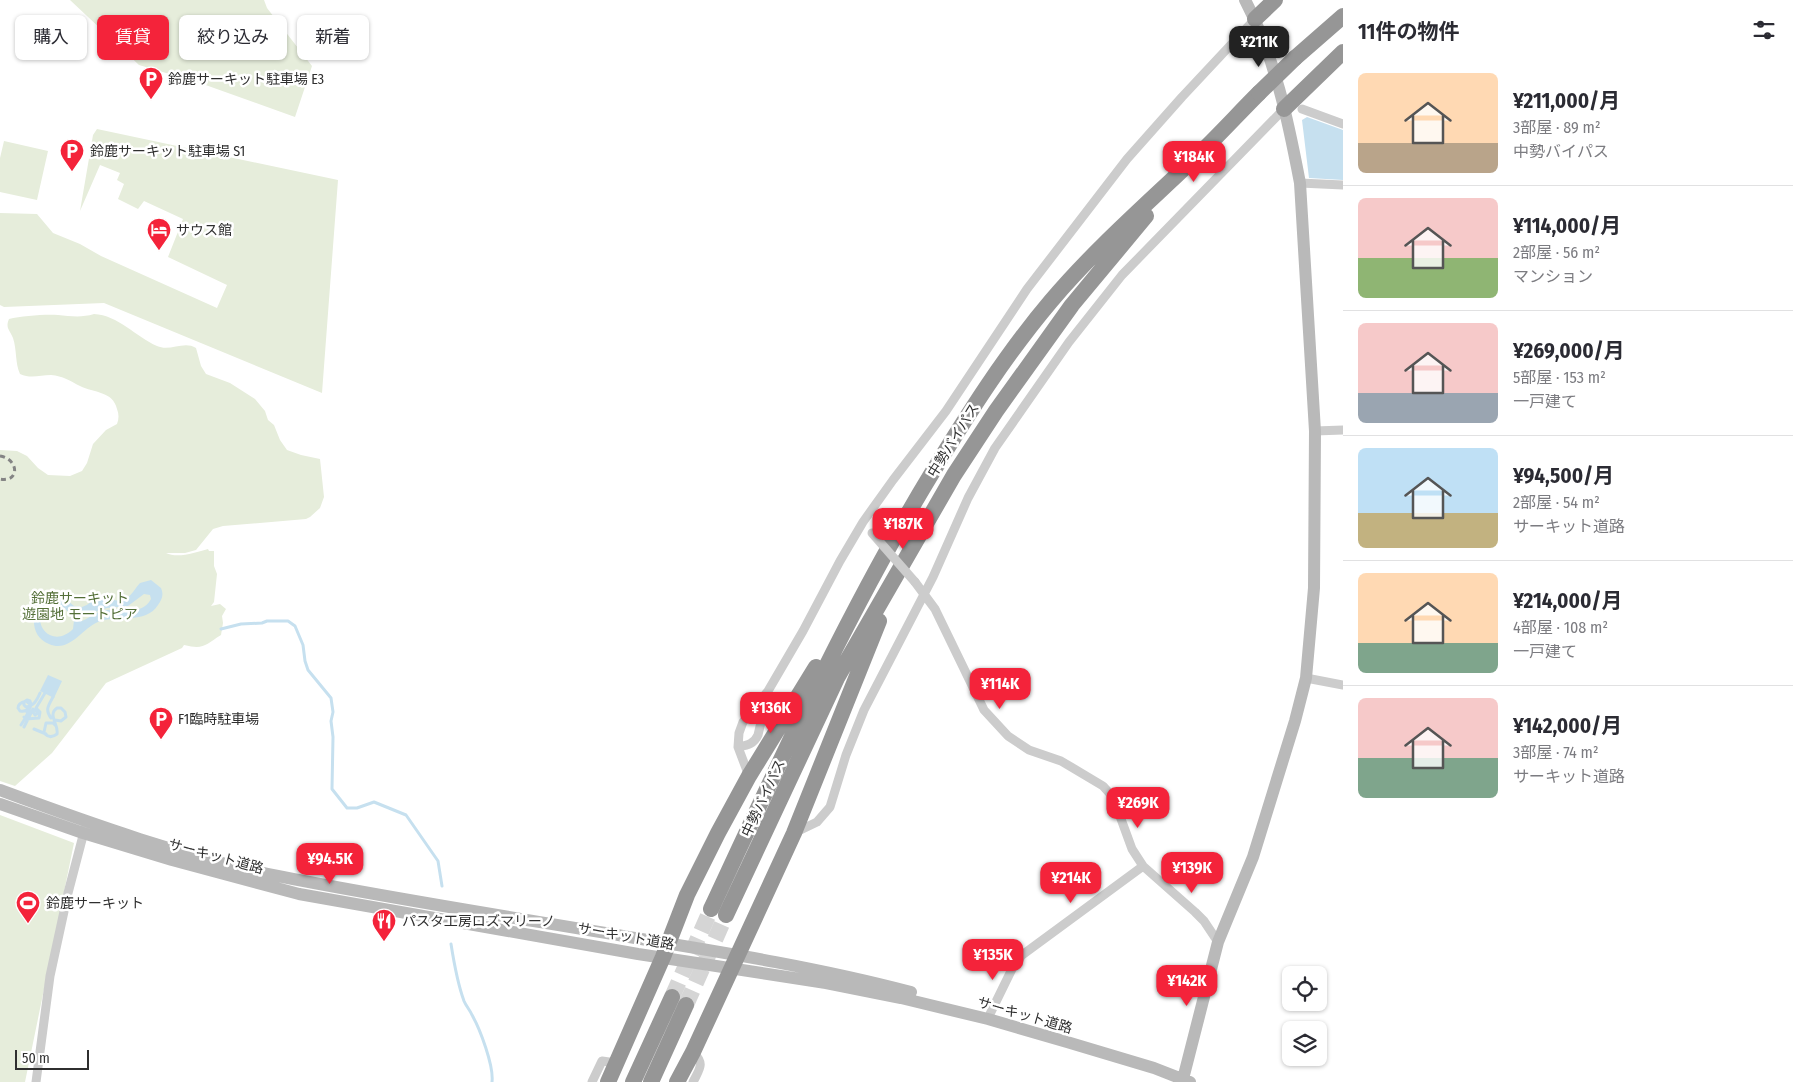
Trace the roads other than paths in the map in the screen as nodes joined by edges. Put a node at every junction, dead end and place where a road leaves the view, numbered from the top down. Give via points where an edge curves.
1 (1246, 0) edge
2 (1275, 0) edge
3 (1343, 16) edge
4 (1255, 19) junction
5 (1343, 52) edge
6 (1284, 109) junction
7 (1302, 109) dead end
8 (1343, 124) edge
9 (1198, 155) junction
10 (1300, 182) junction
11 (1343, 185) edge
12 (1343, 430) edge
13 (1315, 431) junction
14 (872, 533) dead end
15 (897, 574) junction
16 (925, 594) junction
17 (856, 606) junction
18 (1306, 678) junction
19 (1343, 685) edge
20 (768, 690) junction
21 (738, 747) junction
22 (749, 776) junction
23 (0, 790) edge
24 (0, 804) edge
25 (86, 820) junction
26 (794, 833) junction
27 (83, 834) junction
28 (1143, 866) junction
29 (1218, 942) junction
30 (665, 950) junction
31 (734, 961) junction
32 (990, 1014) junction
33 (693, 1052) junction
34 (616, 1063) junction
35 (1154, 1068) junction
36 (1186, 1081) edge
37 (36, 1082) edge
38 (592, 1082) edge
39 (608, 1082) edge
40 (633, 1082) edge
41 (651, 1082) edge
42 (677, 1082) edge
43 (693, 1082) edge

1 - 4 street
2 - 4 highway
3 - 9 highway, 中勢バイパス, bridge via 1259,93
4 - 6 street via 1271,59
4 - 20 street via 1127,159 1027,289 946,411 863,522
5 - 6 highway
6 - 10 street
6 - 16 street via 1122,275 1074,334 995,448 968,498
7 - 8 street
9 - 15 highway, 中勢バイパス via 1072,305 990,419
9 - 17 highway, 中勢バイパス via 1104,244 1051,301 1018,344 950,444
10 - 11 street
10 - 13 street
12 - 13 street
13 - 18 street via 1314,588
14 - 16 street, bridge
15 - 17 highway, 中勢バイパス via 837,678 718,912 785,751
15 - 26 highway
16 - 26 street via 864,710 830,807 817,822
16 - 28 street via 984,710 1008,736 1029,750 1061,761 1103,786 1113,797 1132,849
17 - 22 highway
18 - 19 street
18 - 29 street via 1252,857
20 - 21 street via 743,722
20 - 21 street via 755,742
21 - 22 street
22 - 30 highway via 687,896
23 - 25 street, サーキット道路
24 - 27 street, サーキット道路
25 - 27 street
25 - 30 street, サーキット道路 via 187,852 282,877
26 - 31 highway
27 - 30 street, サーキット道路 via 299,894
27 - 37 street via 52,963
28 - 29 street via 1204,921
28 - 32 street via 1022,955
29 - 36 street
30 - 31 street
30 - 34 highway
31 - 32 street via 844,976
31 - 33 highway
31 - 35 street, サーキット道路 via 988,1019
32 - 35 street via 1093,1044
33 - 42 highway
33 - 43 street via 700,1059 701,1066
34 - 38 street via 602,1061
34 - 39 highway
35 - 36 street, サーキット道路
40 - 41 highway via 679,1001

